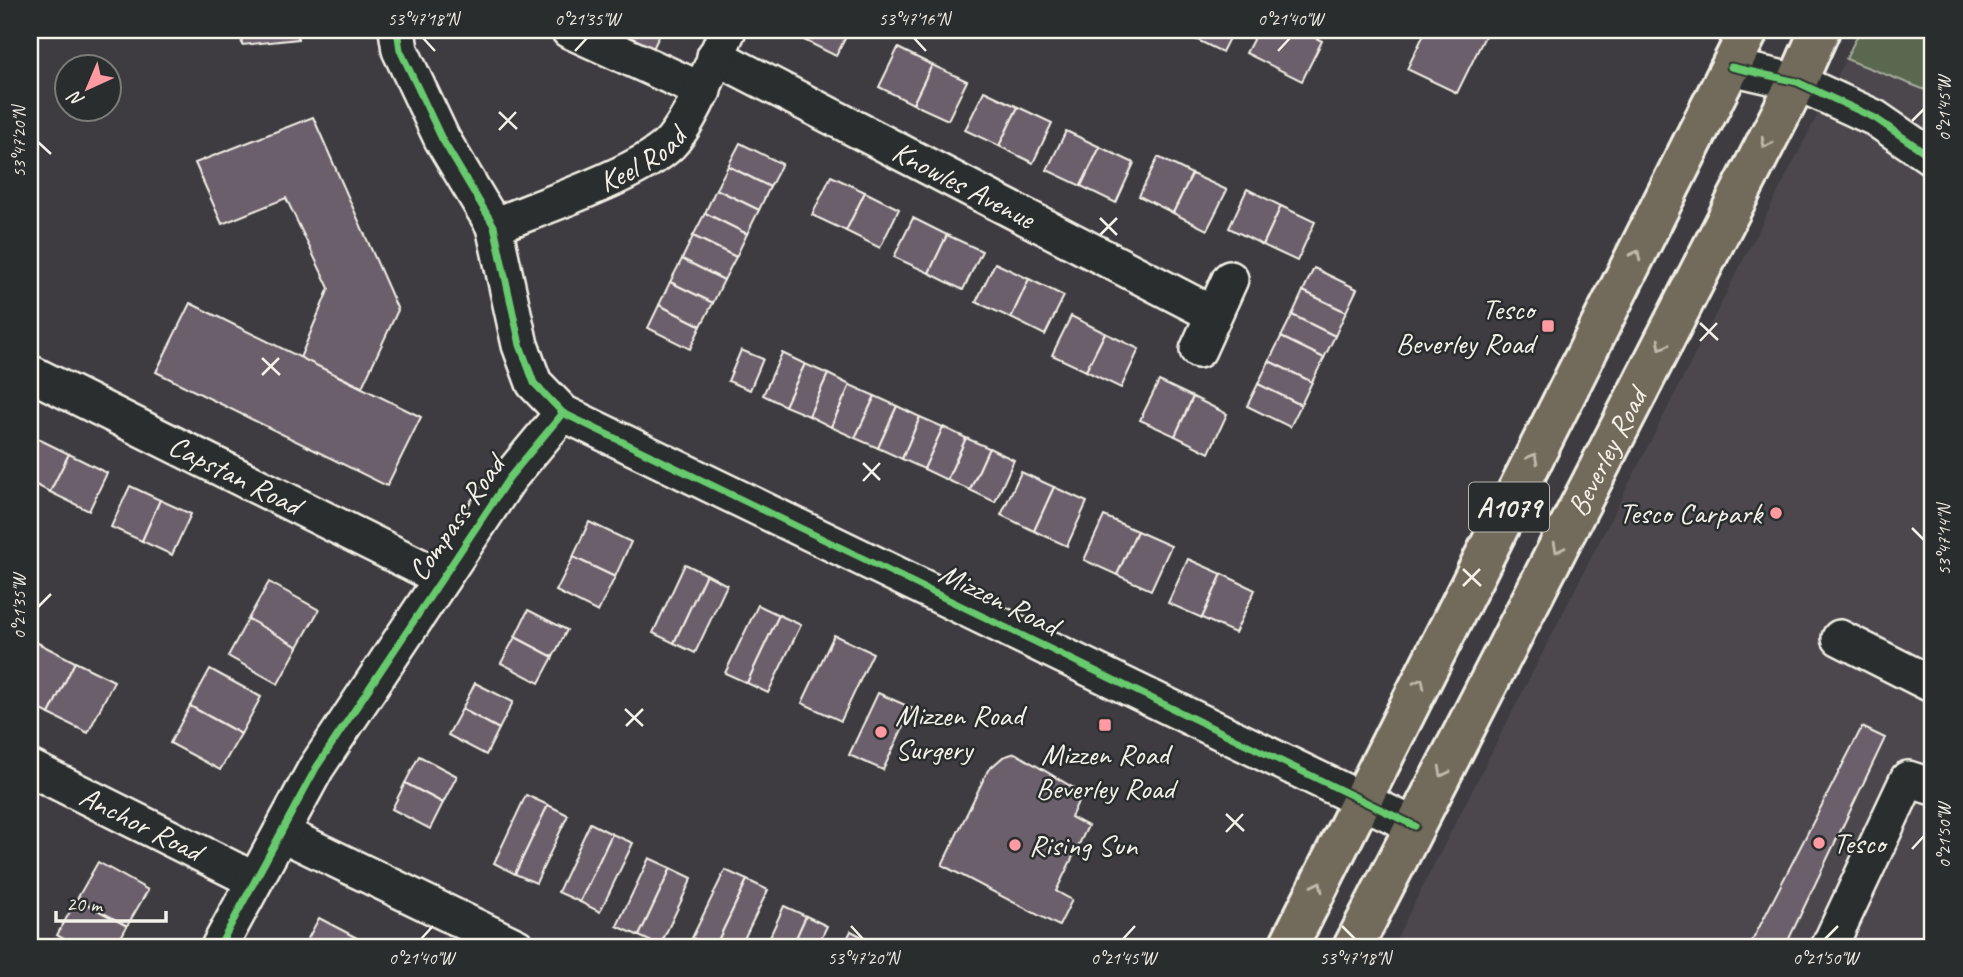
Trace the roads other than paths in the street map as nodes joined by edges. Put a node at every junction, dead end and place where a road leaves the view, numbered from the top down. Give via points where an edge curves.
1 (397, 30) edge
2 (569, 30) edge
3 (1749, 30) edge
4 (1820, 30) edge
5 (722, 43) edge
6 (1731, 67) junction
7 (1797, 82) junction
8 (703, 91) junction
9 (1933, 158) edge
10 (494, 226) junction
11 (1230, 279) dead end
12 (1213, 314) junction
13 (1198, 351) dead end
14 (30, 373) edge
15 (563, 413) junction
16 (442, 578) junction
17 (1840, 639) dead end
18 (1933, 685) edge
19 (30, 768) edge
20 (1933, 787) edge
21 (1361, 800) junction
22 (1415, 827) junction
23 (281, 833) junction
24 (254, 880) junction
25 (219, 947) edge
26 (517, 947) edge
27 (1287, 947) edge
28 (1353, 947) edge
29 (1829, 947) edge

1 - 10 street via 400,50 442,139
2 - 8 street
3 - 6 main road, A1079
4 - 7 main road, Beverley Road / A1079
5 - 8 street, Keel Road
5 - 12 street, Knowles Avenue
6 - 7 street
21 -> 6 main road, A1079
7 - 9 street via 1875,118
7 -> 22 main road, Beverley Road / A1079
8 - 10 street, Keel Road via 672,142 648,162
10 - 15 street via 520,345 534,383
11 - 12 street
12 - 13 street
14 - 16 street, Capstan Road
15 - 16 street, Compass Road via 509,478
15 - 21 street, Mizzen Road
16 - 23 street, Compass Road via 316,768
17 - 18 street
19 - 24 street, Anchor Road
20 - 29 street via 1908,779
21 - 22 street, Mizzen Road
27 -> 21 main road, A1079
22 - 28 main road, Beverley Road / A1079
23 - 24 street, Compass Road
23 - 26 street
24 - 25 street, Compass Road

